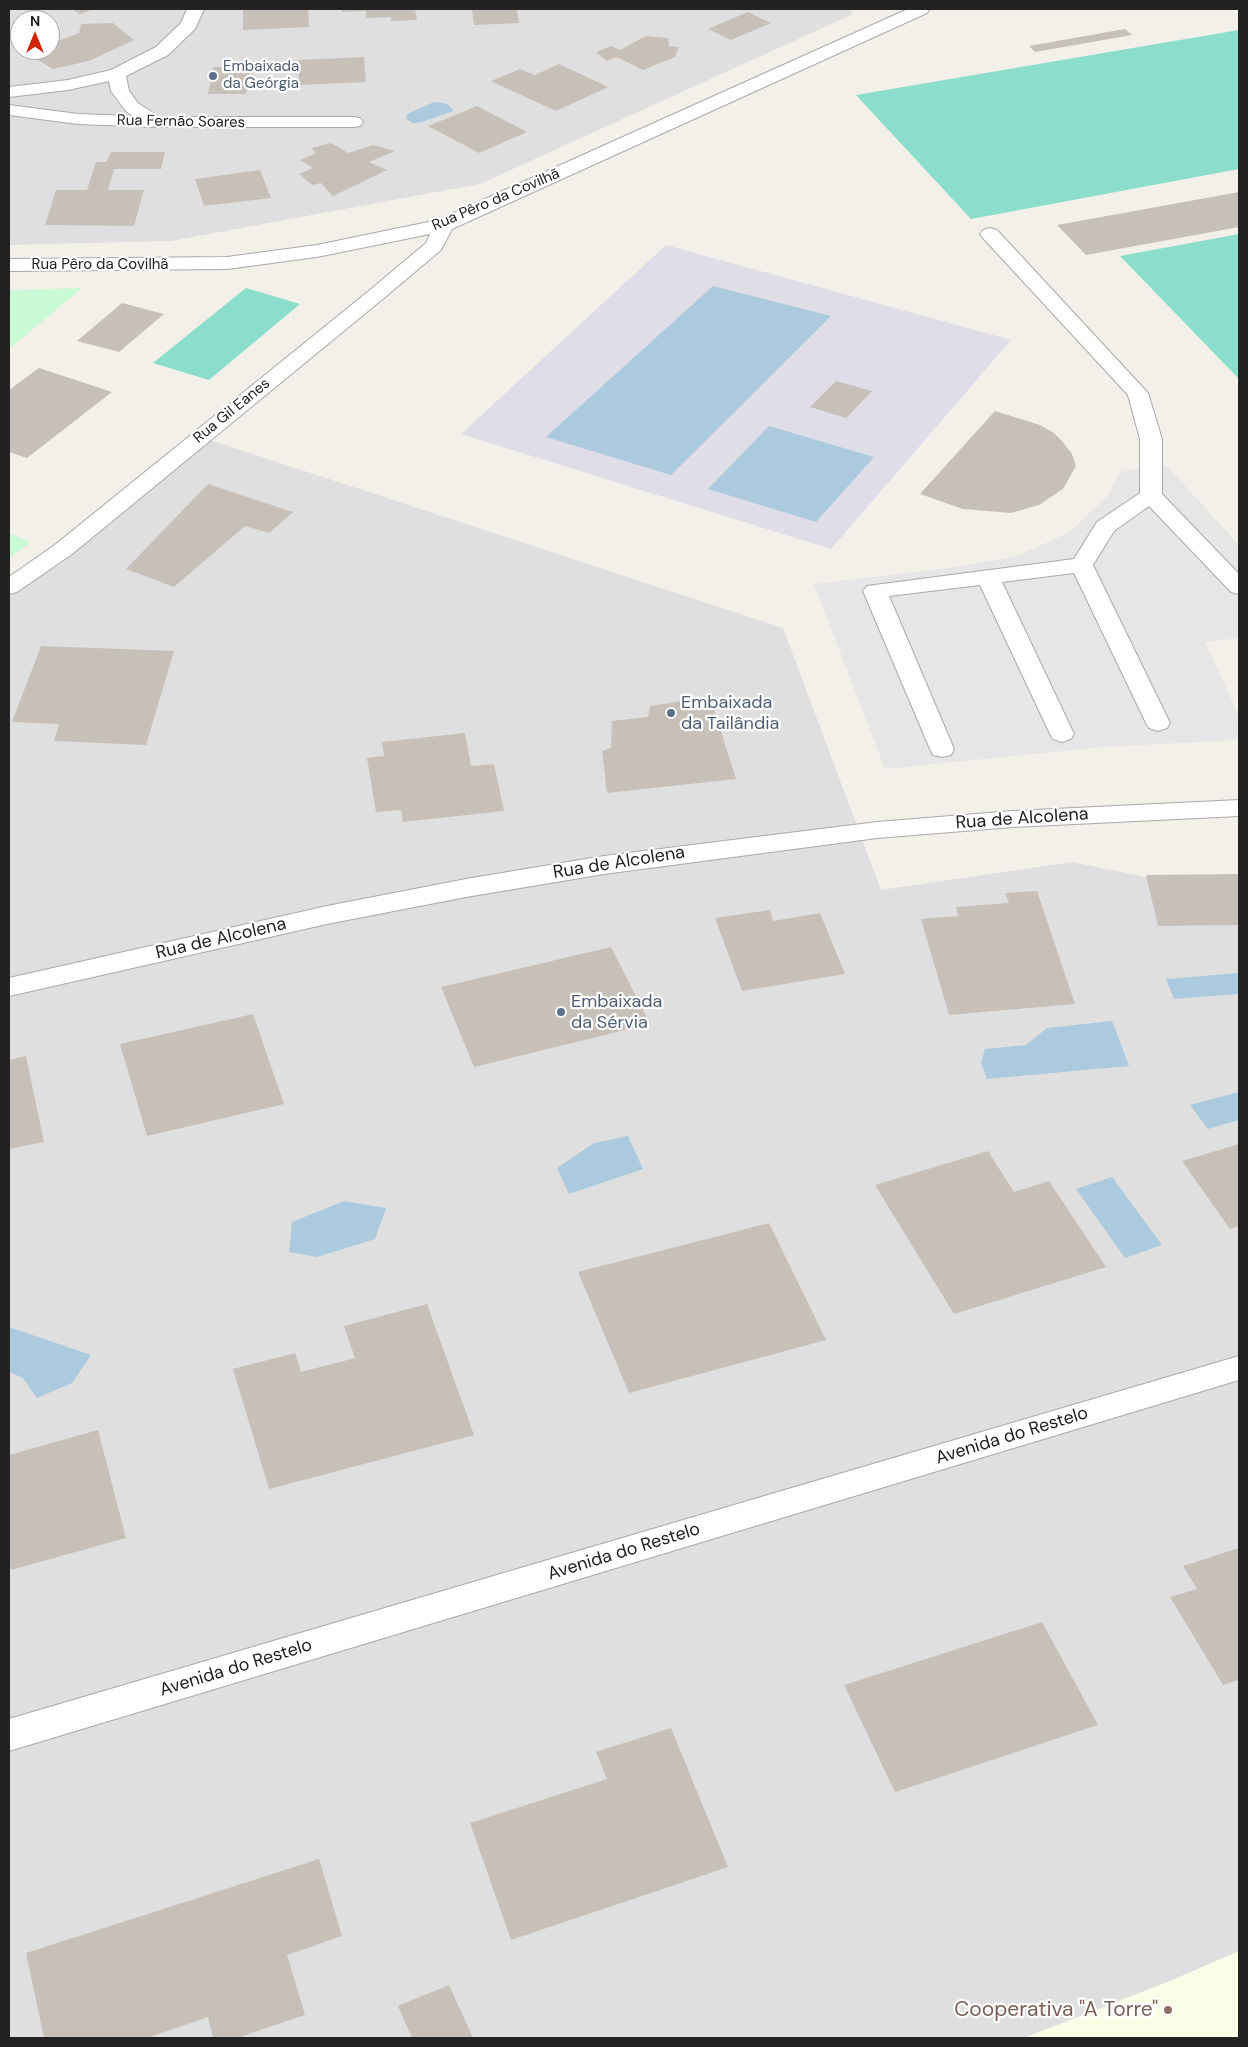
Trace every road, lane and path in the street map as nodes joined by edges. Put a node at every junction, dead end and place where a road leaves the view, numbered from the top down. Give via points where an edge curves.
1 (195, 9) edge
2 (914, 10) edge
3 (117, 74) junction
4 (9, 92) edge
5 (9, 110) edge
6 (155, 122) junction
7 (354, 122) dead end
8 (444, 225) junction
9 (990, 234) dead end
10 (9, 265) edge
11 (1152, 495) junction
12 (1082, 565) junction
13 (988, 577) junction
14 (9, 587) edge
15 (1239, 587) edge
16 (1158, 723) dead end
17 (1062, 734) dead end
18 (942, 749) dead end
19 (1239, 808) edge
20 (9, 987) edge
21 (1239, 1368) edge
22 (9, 1735) edge

1 - 3 street via 189,25 162,51
2 - 8 street, Rua Pêro da Covilhã
3 - 4 street via 68,85
3 - 6 street via 120,91 132,107
5 - 6 street, Rua Fernão Soares via 78,119
6 - 7 street, Rua Fernão Soares
8 - 10 street, Rua Pêro da Covilhã via 317,251 227,263
8 - 14 street, Rua Gil Eanes via 434,246 378,294 64,549
9 - 11 street via 1138,393 1150,439
11 - 12 street via 1105,527
11 - 15 street
12 - 13 street
12 - 16 street
13 - 17 street
13 - 18 street via 875,590
19 - 20 street, Rua de Alcolena via 1013,819 886,830 604,865 327,915
21 - 22 street, Avenida do Restelo

